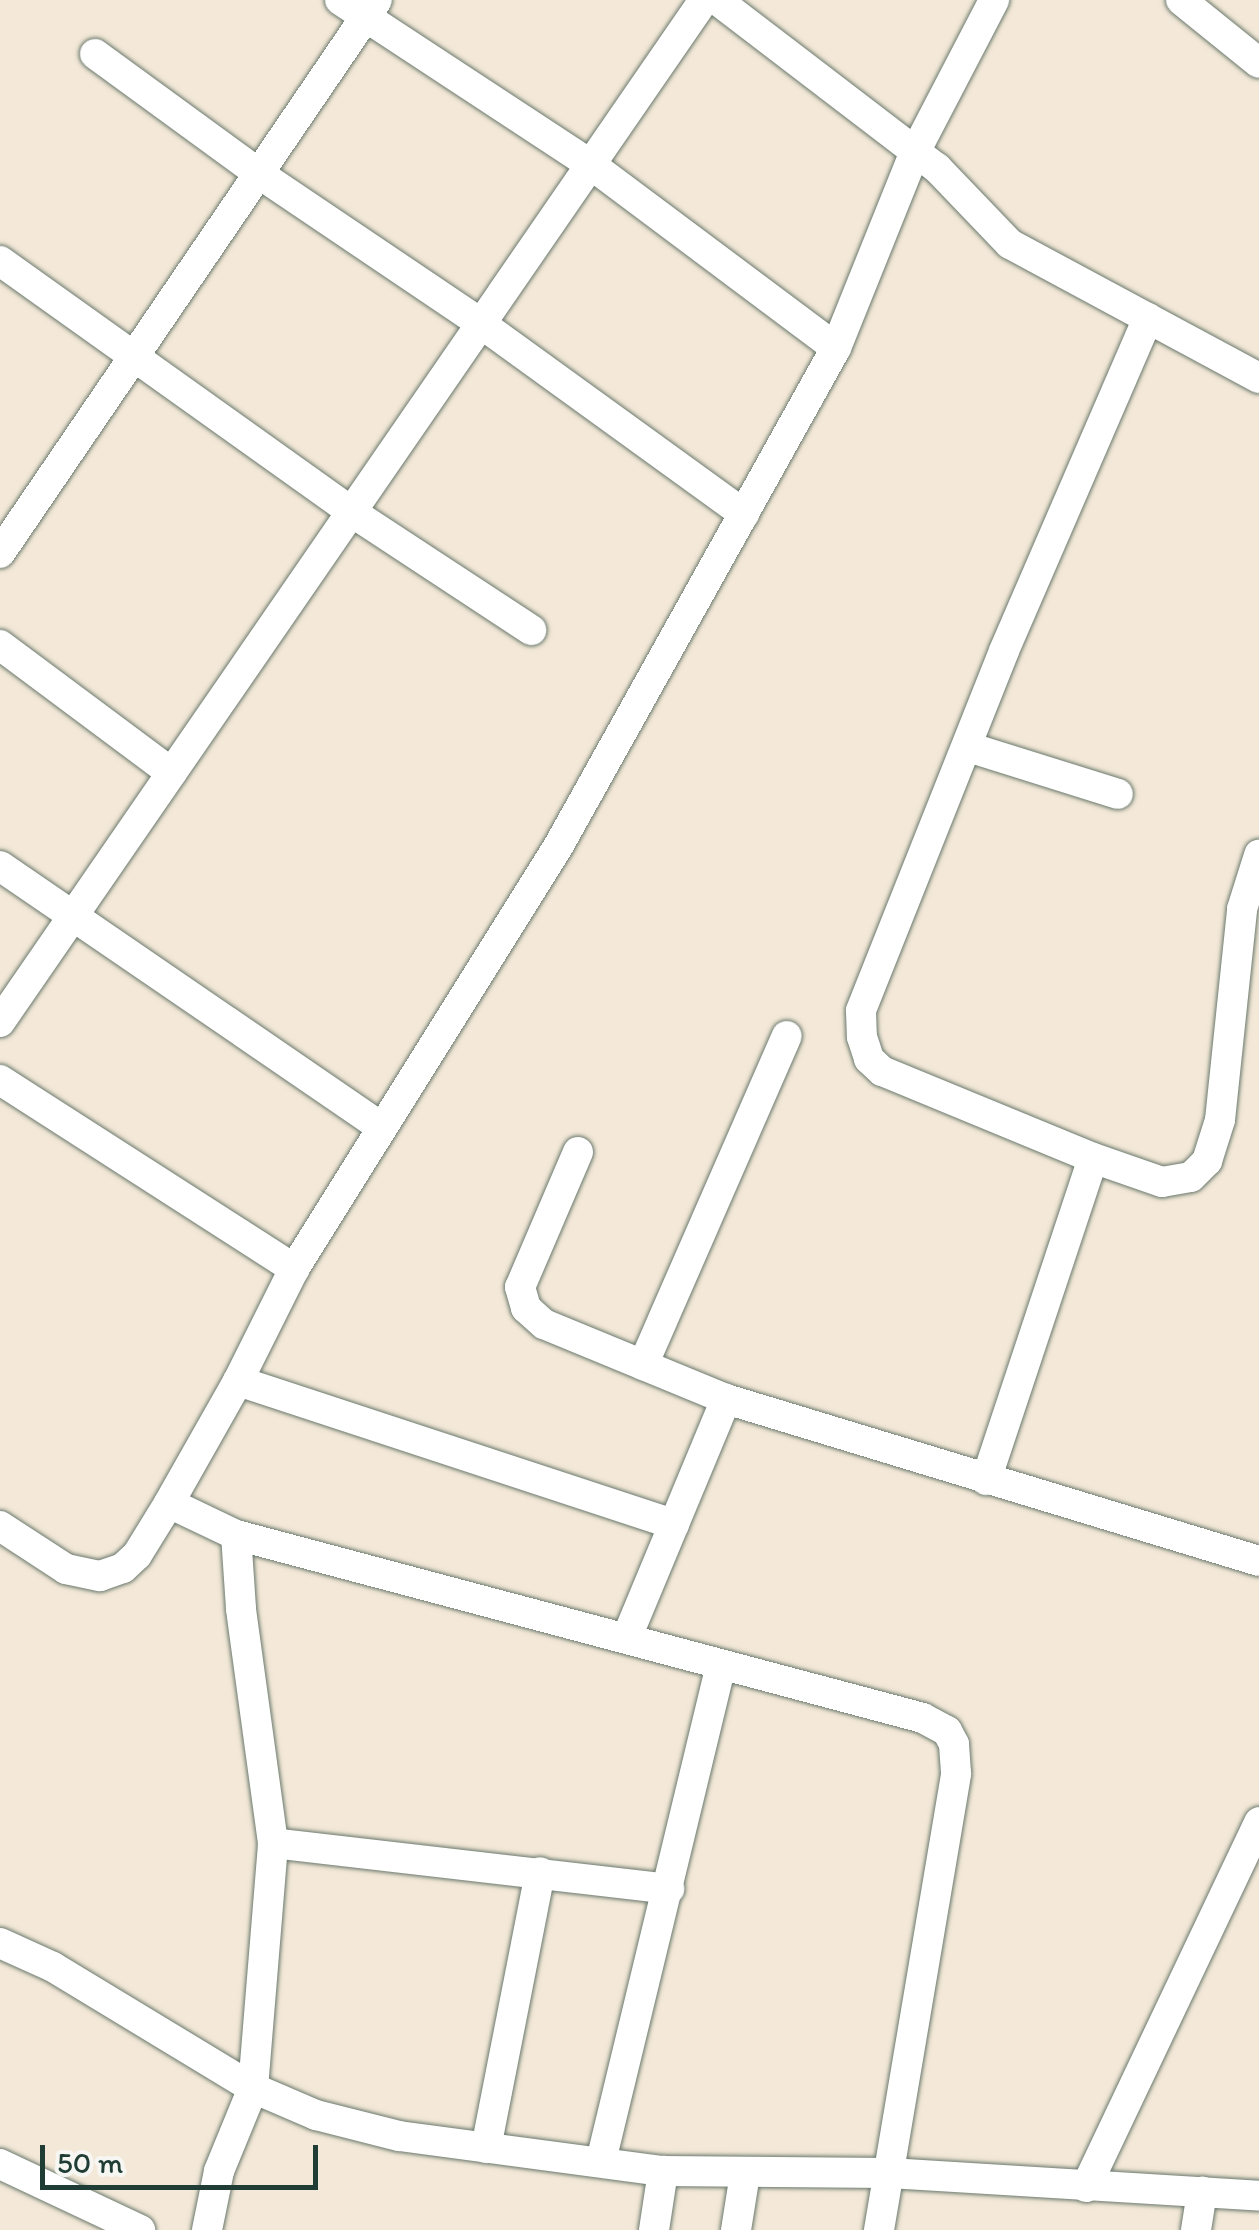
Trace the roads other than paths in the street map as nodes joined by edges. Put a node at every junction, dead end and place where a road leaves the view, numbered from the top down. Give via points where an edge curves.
1 (340, 0) edge
2 (704, 0) edge
3 (717, 0) edge
4 (994, 0) edge
5 (1181, 0) edge
6 (372, 8) edge
7 (95, 54) dead end
8 (1259, 63) edge
9 (914, 154) junction
10 (590, 164) junction
11 (258, 174) junction
12 (0, 261) edge
13 (1148, 318) junction
14 (480, 322) junction
15 (836, 348) junction
16 (133, 357) junction
17 (1259, 378) edge
18 (350, 511) junction
19 (744, 514) junction
20 (0, 553) edge
21 (531, 630) dead end
22 (0, 644) edge
23 (968, 746) junction
24 (172, 773) junction
25 (1118, 794) dead end
26 (1259, 855) edge
27 (0, 866) edge
28 (74, 918) junction
29 (0, 1022) edge
30 (787, 1036) dead end
31 (0, 1080) edge
32 (382, 1128) junction
33 (578, 1152) dead end
34 (1093, 1158) junction
35 (294, 1269) junction
36 (643, 1365) junction
37 (238, 1382) junction
38 (726, 1398) junction
39 (986, 1480) junction
40 (169, 1504) junction
41 (674, 1524) junction
42 (0, 1526) edge
43 (236, 1535) junction
44 (1259, 1561) edge
45 (627, 1637) junction
46 (722, 1664) junction
47 (1259, 1822) edge
48 (273, 1843) junction
49 (540, 1872) junction
50 (669, 1889) junction
51 (0, 1942) edge
52 (253, 2088) junction
53 (486, 2148) junction
54 (601, 2161) junction
55 (0, 2164) edge
56 (663, 2171) junction
57 (888, 2173) junction
58 (745, 2174) junction
59 (1086, 2186) junction
60 (1202, 2192) junction
61 (1259, 2196) edge
62 (140, 2230) edge
63 (207, 2230) edge
64 (654, 2230) edge
65 (736, 2230) edge
66 (879, 2230) edge
67 (1196, 2230) edge

1 - 6 street
2 - 10 street
3 - 9 street
4 - 9 street
5 - 8 street
6 - 10 street
6 - 11 street
7 - 11 street
9 - 13 street via 938,168 1010,244
9 - 15 street
10 - 14 street
10 - 15 street
11 - 14 street
11 - 16 street
12 - 16 street
13 - 17 street
13 - 23 street
14 - 18 street
14 - 19 street
15 - 19 street
16 - 18 street
16 - 20 street
18 - 21 street
18 - 24 street
19 - 32 street via 559,845
22 - 24 street
23 - 25 street
23 - 34 street via 861,1010 862,1037 869,1059 882,1071
24 - 28 street
26 - 34 street via 1242,909 1220,1120 1207,1161 1191,1177 1162,1182
27 - 28 street
28 - 29 street
28 - 32 street
30 - 36 street
31 - 35 street
32 - 35 street
33 - 36 street via 520,1287 526,1308 544,1324
34 - 39 street
35 - 37 street
36 - 38 street
37 - 40 street
37 - 41 street
38 - 39 street
38 - 41 street
39 - 44 street
40 - 42 street via 136,1555 100,1576 66,1569
40 - 43 street
41 - 45 street
43 - 45 street
43 - 48 street
45 - 46 street
46 - 50 street
46 - 57 street via 923,1718 954,1744 956,1773
47 - 59 street
48 - 49 street
48 - 52 street
49 - 50 street
49 - 53 street
50 - 54 street
51 - 52 street via 53,1966
52 - 53 street via 316,2115
52 - 63 street via 219,2172
53 - 54 street
54 - 56 street
55 - 62 street
56 - 58 street
56 - 64 street
57 - 58 street
57 - 59 street
57 - 66 street
58 - 65 street
59 - 60 street
60 - 61 street
60 - 67 street

